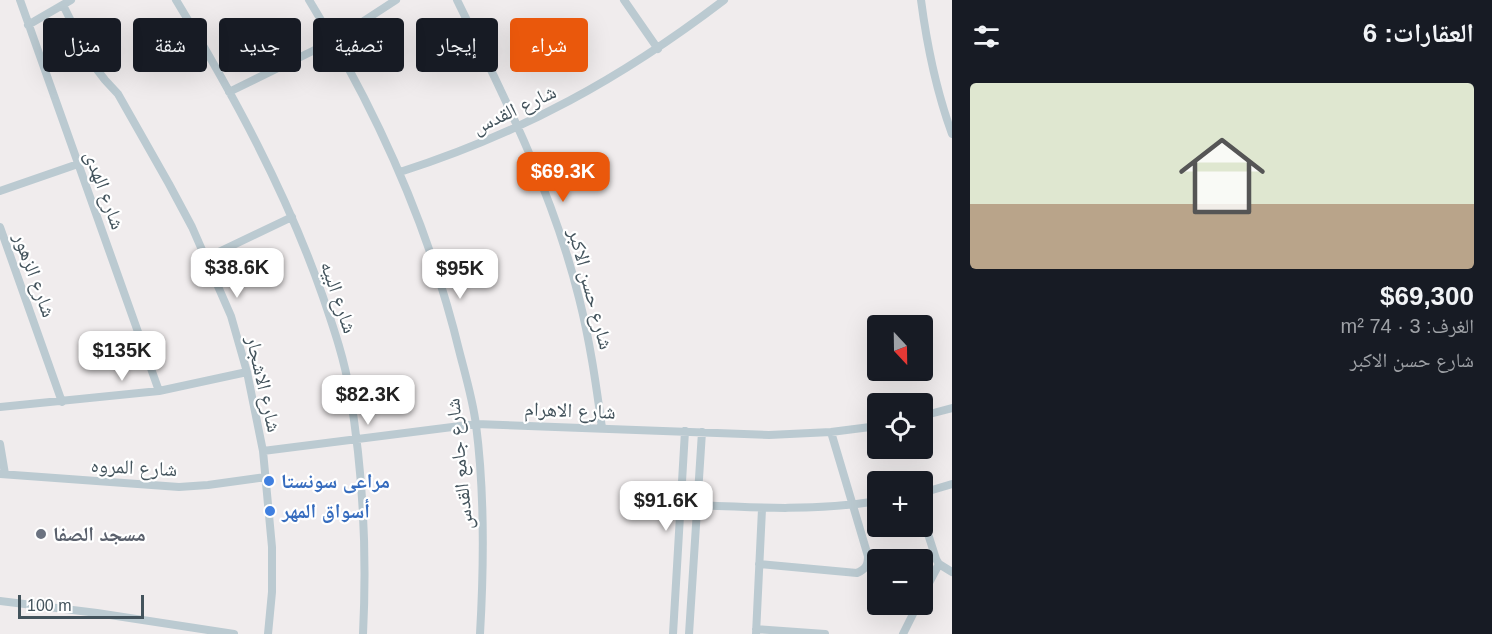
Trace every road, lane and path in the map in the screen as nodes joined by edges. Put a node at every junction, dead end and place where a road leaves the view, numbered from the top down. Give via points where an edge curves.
1 (20, 0) edge
2 (71, 0) edge
3 (176, 0) edge
4 (309, 0) edge
5 (396, 0) edge
6 (457, 0) edge
7 (624, 0) edge
8 (724, 0) edge
9 (921, 0) edge
10 (63, 5) junction
11 (320, 18) edge
12 (368, 18) edge
13 (28, 25) junction
14 (657, 49) junction
15 (313, 51) edge
16 (349, 72) edge
17 (229, 92) junction
18 (519, 128) junction
19 (952, 134) edge
20 (78, 164) junction
21 (400, 172) junction
22 (0, 191) edge
23 (292, 217) junction
24 (0, 226) edge
25 (206, 258) junction
26 (247, 372) junction
27 (159, 391) junction
28 (62, 402) junction
29 (0, 406) edge
30 (952, 408) edge
31 (933, 413) edge
32 (476, 424) junction
33 (867, 427) edge
34 (602, 428) junction
35 (685, 431) junction
36 (702, 432) junction
37 (831, 432) junction
38 (356, 440) junction
39 (0, 444) edge
40 (263, 452) junction
41 (2, 474) edge
42 (266, 477) junction
43 (952, 484) edge
44 (933, 490) edge
45 (867, 503) edge
46 (697, 505) junction
47 (853, 505) junction
48 (762, 509) junction
49 (930, 537) edge
50 (759, 564) junction
51 (939, 564) junction
52 (952, 572) edge
53 (933, 575) edge
54 (0, 601) edge
55 (912, 615) edge
56 (756, 632) edge
57 (234, 634) edge
58 (268, 634) edge
59 (363, 634) edge
60 (480, 634) edge
61 (673, 634) edge
62 (688, 634) edge
63 (825, 634) edge
64 (903, 634) edge

1 - 13 street, شارع الهدى
2 - 10 street
3 - 17 street, شارع البيه
4 - 11 street, شارع جامع القدس
5 - 12 street
6 - 18 street, شارع حسن الاكبر
7 - 14 street
8 - 14 street, شارع القدس
9 - 19 street via 929,56
10 - 13 street
10 - 25 street, شارع الاشجار via 92,63 118,94 170,184
13 - 20 street, شارع الهدى
14 - 18 street, شارع القدس
15 - 17 street
16 - 21 street, شارع جامع القدس
17 - 23 street, شارع البيه
18 - 21 street, شارع القدس
18 - 34 street, شارع حسن الاكبر via 546,194 579,297
20 - 22 street
20 - 27 street, شارع الهدى
21 - 32 street, شارع جامع القدس via 438,273
23 - 25 street
23 - 38 street, شارع البيه via 336,333
24 - 28 street, شارع الزهور
25 - 26 street, شارع الاشجار via 231,316
26 - 27 street
26 - 40 street, شارع الاشجار
27 - 28 street
28 - 29 street
30 - 31 street
32 - 34 street, شارع الاهرام
32 - 38 street, شارع الاهرام
32 - 60 street, شارع جامع القدس via 483,545
33 - 37 street, شارع الاهرام
34 - 35 street, شارع الاهرام
35 - 36 street, شارع الاهرام
35 - 61 street
36 - 37 street, شارع الاهرام
36 - 46 street
37 - 47 street
38 - 40 street, شارع الاهرام
38 - 59 street, شارع البيه via 364,541
39 - 41 street
40 - 42 street, شارع الاشجار
41 - 42 street, شارع المروه via 179,487
42 - 58 street, شارع الاشجار via 272,547
43 - 44 street
45 - 47 street
46 - 48 street
46 - 62 street
47 - 48 street
47 - 50 street via 868,556 864,570 857,573
48 - 50 street
49 - 51 street
50 - 56 street
51 - 52 street
51 - 53 street
54 - 57 street
55 - 64 street
56 - 63 street

